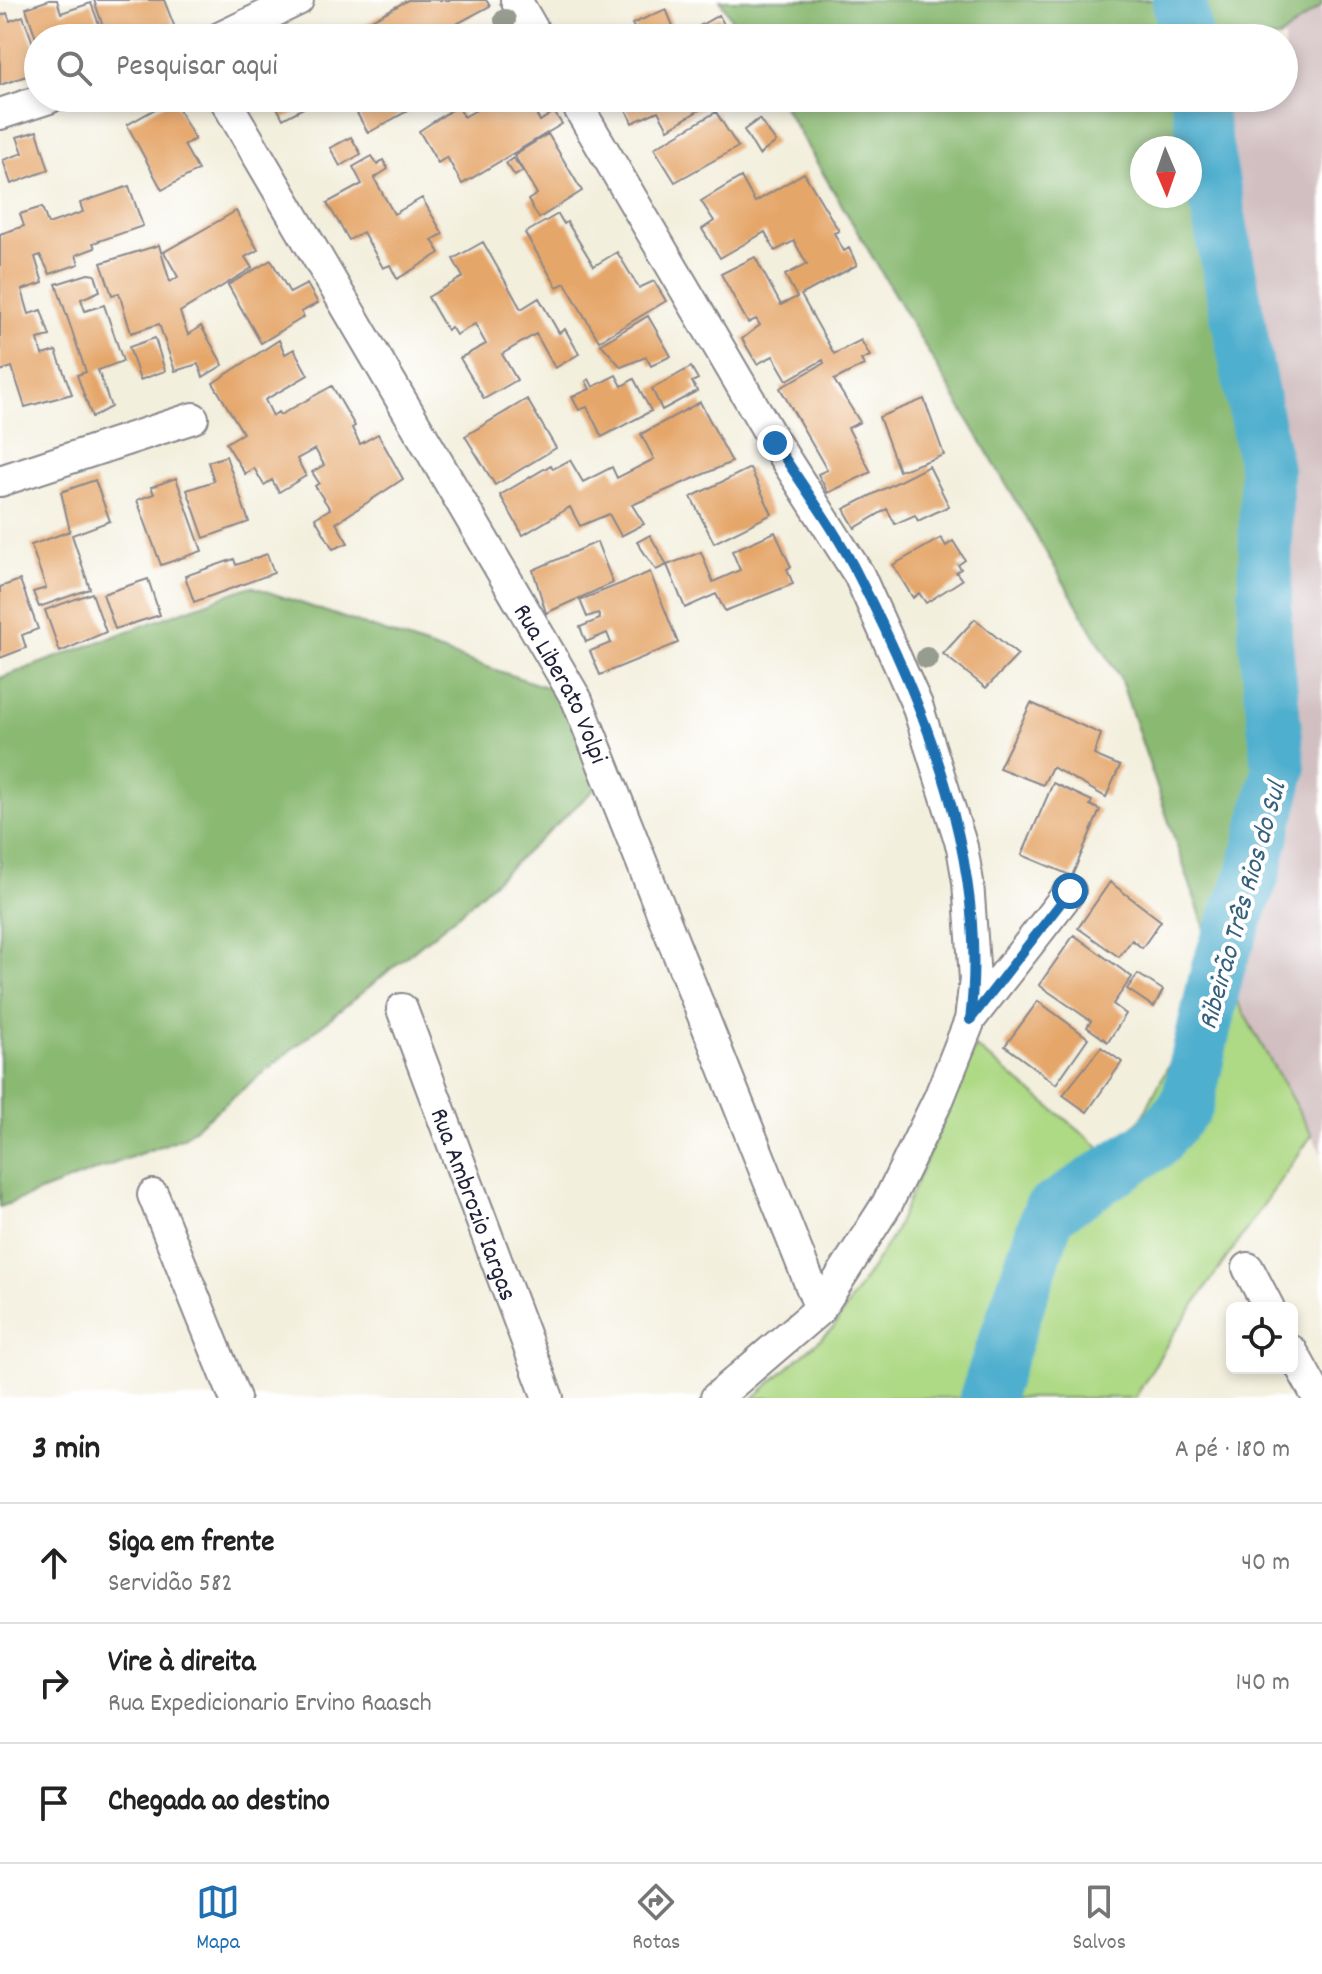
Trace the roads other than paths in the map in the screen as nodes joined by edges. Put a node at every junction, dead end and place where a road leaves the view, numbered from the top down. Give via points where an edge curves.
1 (298, 0) edge
2 (516, 0) edge
3 (248, 24) edge
4 (530, 24) edge
5 (24, 106) edge
6 (232, 112) edge
7 (581, 112) edge
8 (0, 114) edge
9 (193, 418) dead end
10 (0, 481) edge
11 (1070, 891) dead end
12 (402, 1009) dead end
13 (970, 1020) junction
14 (153, 1195) dead end
15 (1248, 1268) dead end
16 (1266, 1302) edge
17 (820, 1309) junction
18 (1298, 1362) edge
19 (235, 1398) edge
20 (548, 1398) edge
21 (716, 1398) edge
22 (1318, 1398) edge

1 - 3 street
2 - 4 street
5 - 8 street
6 - 17 street, Rua Liberato Volpi via 577,700
7 - 13 street via 775,443 859,575 917,705 968,882 975,979
9 - 10 street
11 - 13 street
12 - 20 street, Rua Ambrozio Iargas
13 - 17 street via 887,1204
14 - 19 street
15 - 16 street
17 - 21 street
18 - 22 street

